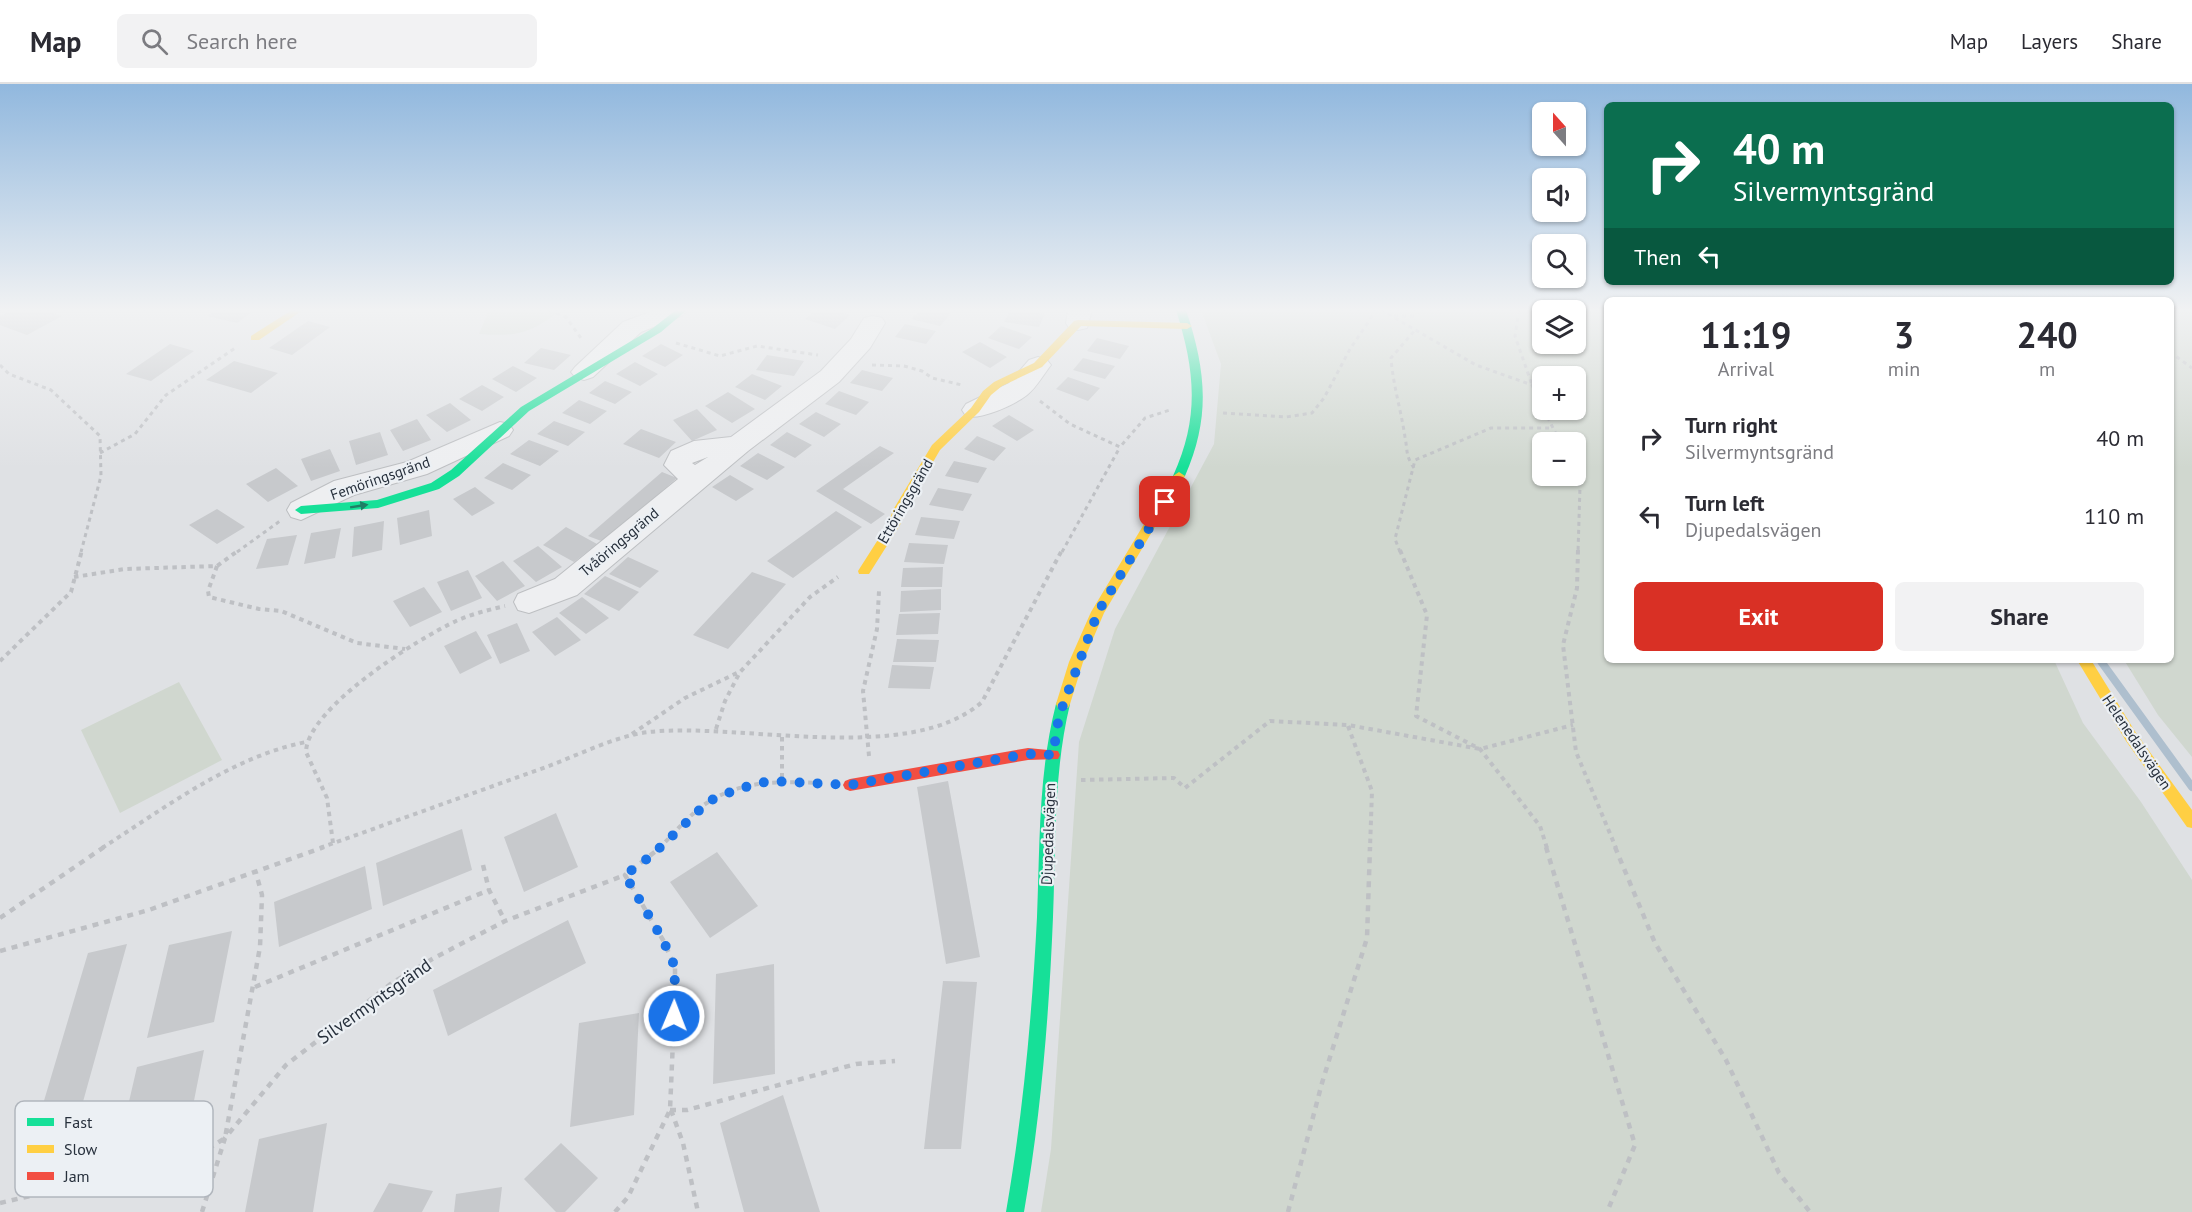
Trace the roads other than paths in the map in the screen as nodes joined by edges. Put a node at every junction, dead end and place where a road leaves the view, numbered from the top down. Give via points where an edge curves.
1 (594, 363) edge
2 (600, 363) edge
3 (844, 363) edge
4 (1040, 363) edge
5 (1194, 363) edge
6 (1038, 365) joint
7 (584, 372) junction
8 (975, 410) joint
9 (500, 430) joint
10 (301, 510) road end
11 (864, 571) road end
12 (529, 602) road end
13 (2086, 663) edge
14 (1053, 755) junction
15 (850, 785) road end
16 (2192, 822) edge
17 (1015, 1212) edge

1 - 7 street, Femöringsgränd
2 - 7 street, Femöringsgränd
3 - 12 street, Tvåöringsgränd via 823,384 737,445 694,450 681,457 678,465 685,472 704,473 566,587
4 - 6 street, Ettöringsgränd
5 - 14 street, Djupedalsvägen via 1199,391 1198,421 1176,484 1098,612 1059,716
6 - 8 street, Ettöringsgränd via 1018,389
7 - 9 street, Femöringsgränd
8 - 11 street, Ettöringsgränd via 936,448
9 - 10 street, Femöringsgränd via 425,477 344,488
13 - 16 street, Helenedalsvägen via 2130,738
14 - 15 street via 1028,754
14 - 17 street, Djupedalsvägen via 1028,1143

